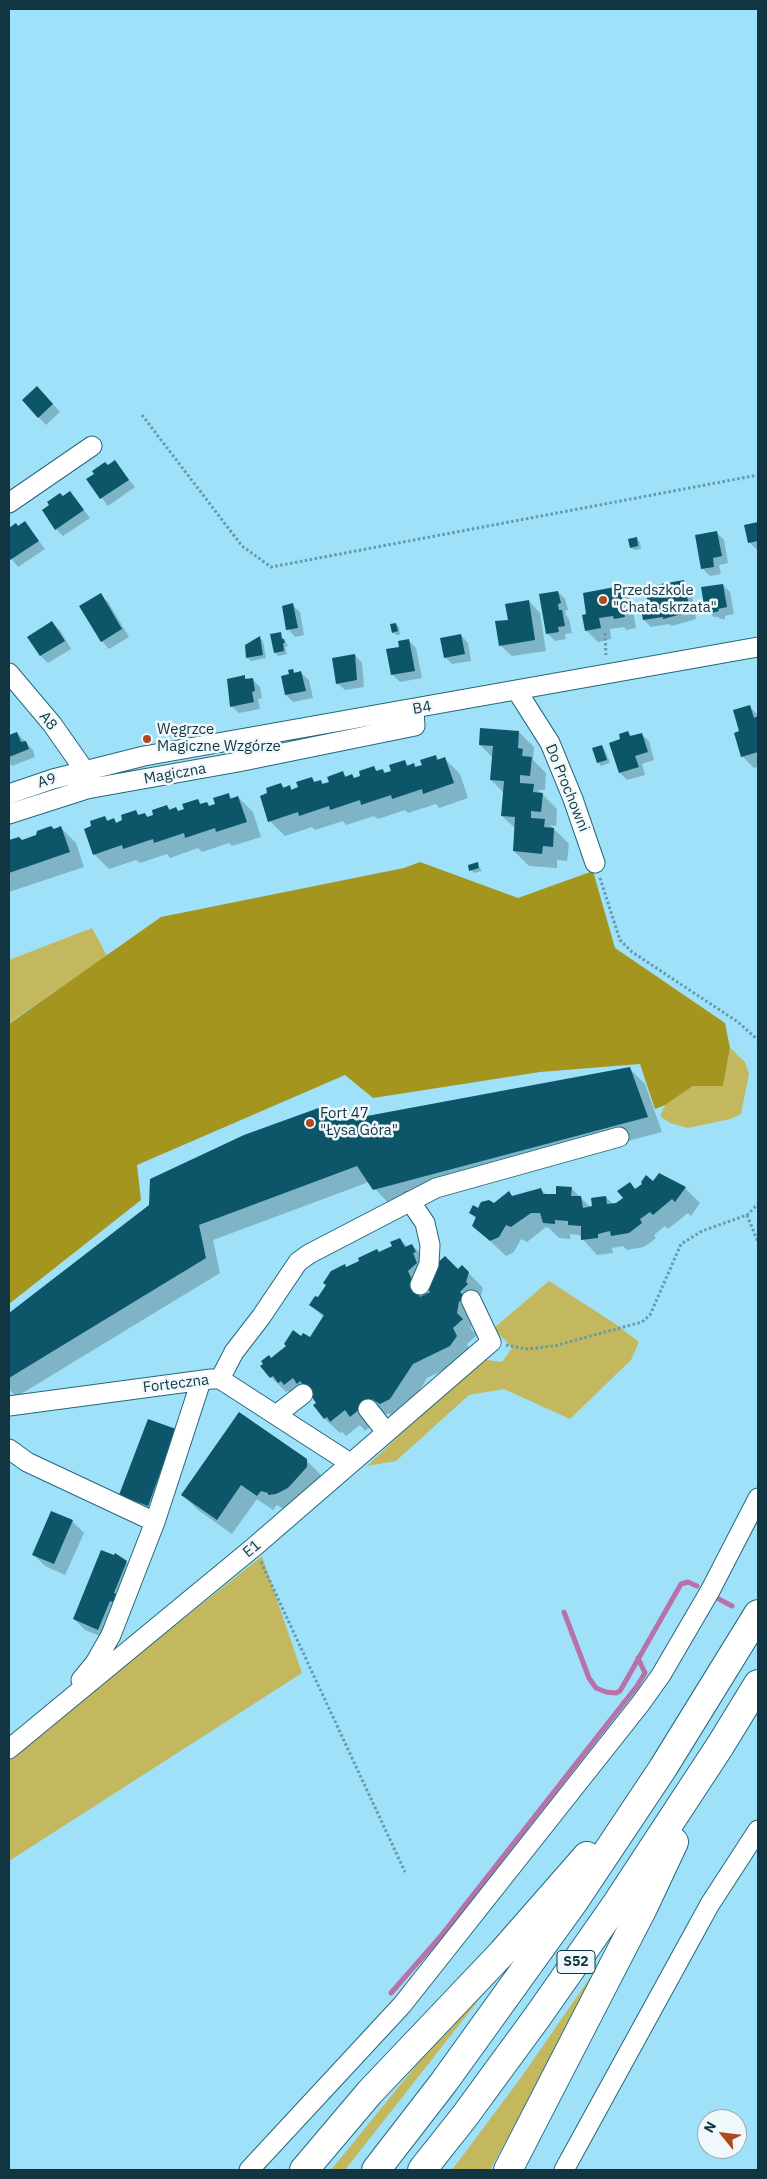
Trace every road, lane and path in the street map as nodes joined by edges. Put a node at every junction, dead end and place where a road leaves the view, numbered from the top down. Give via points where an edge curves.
1 (142, 415) dead end
2 (92, 446) dead end
3 (758, 475) edge
4 (9, 503) edge
5 (604, 633) dead end
6 (758, 647) edge
7 (606, 655) dead end
8 (9, 673) edge
9 (517, 692) junction
10 (414, 710) junction
11 (85, 771) junction
12 (9, 794) edge
13 (9, 814) edge
14 (596, 863) joint
15 (758, 1040) edge
16 (619, 1137) dead end
17 (410, 1201) junction
18 (758, 1204) edge
19 (747, 1215) junction
20 (758, 1242) edge
21 (420, 1285) dead end
22 (471, 1300) dead end
23 (491, 1342) junction
24 (220, 1379) junction
25 (200, 1380) junction
26 (303, 1394) dead end
27 (9, 1406) edge
28 (368, 1409) dead end
29 (276, 1415) junction
30 (386, 1432) junction
31 (9, 1449) edge
32 (350, 1464) junction
33 (758, 1498) edge
34 (155, 1522) junction
35 (254, 1547) junction
36 (758, 1614) edge
37 (758, 1684) edge
38 (60, 1706) junction
39 (720, 1746) junction
40 (9, 1749) edge
41 (663, 1768) junction
42 (758, 1830) edge
43 (406, 1872) dead end
44 (249, 2170) edge
45 (304, 2170) edge
46 (376, 2170) edge
47 (422, 2170) edge
48 (508, 2170) edge
49 (564, 2170) edge

1 - 3 path via 242,546 271,567
2 - 4 street
5 - 7 path
6 - 9 street, B4
8 - 11 street, A8 via 52,724
9 - 10 street, B4
9 - 14 street, Do Prochowni via 550,743
10 - 11 street, B4 via 144,756
10 - 13 street, Magiczna via 416,726 87,789
11 - 12 street, A9 via 53,778
14 - 15 path via 620,940 632,952 738,1022
16 - 17 street via 436,1188
17 - 21 street via 425,1223 430,1245 429,1264
17 - 24 street via 298,1262 230,1358
18 - 19 path
19 - 20 path
19 - 23 path via 702,1231 681,1244 650,1315 642,1322 554,1346 525,1349
22 - 23 street
23 - 30 street, E1
24 - 25 street, Forteczna
24 - 29 street, Forteczna
25 - 27 street, Forteczna
25 - 34 street
26 - 29 street
28 - 30 street
29 - 32 street, Forteczna
30 - 32 street, E1
31 - 34 street via 27,1462
32 - 35 street, E1
33 - 44 street via 710,1591 641,1703 402,2005
34 - 38 street via 111,1635 95,1663
35 - 38 street, E1
35 - 43 path
36 - 41 highway, S52
37 - 39 highway, S52
38 - 40 street, E1
39 - 47 highway, S52 via 617,1904 464,2117
39 - 48 highway via 642,1908
41 - 45 highway via 539,1913 370,2092
41 - 46 highway, S52 via 521,1977
42 - 49 street via 710,1904

